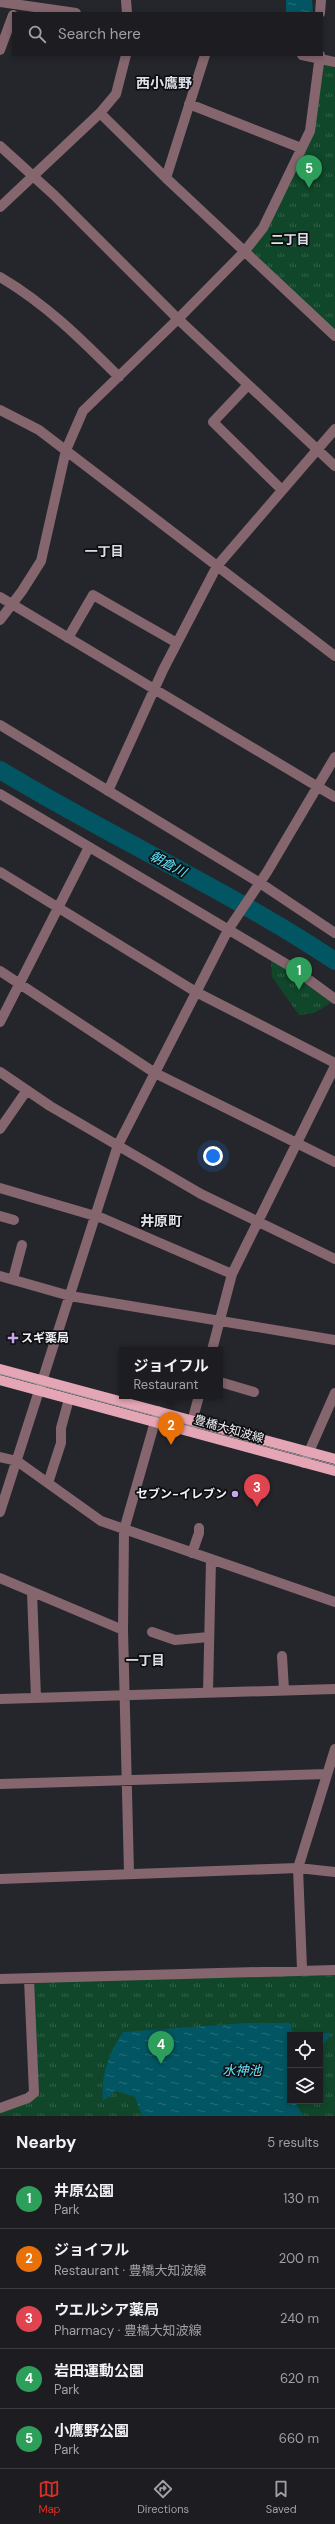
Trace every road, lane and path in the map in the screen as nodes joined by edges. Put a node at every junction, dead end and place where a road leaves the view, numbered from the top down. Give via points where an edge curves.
1 (126, 0) edge
2 (321, 0) edge
3 (0, 2) edge
4 (15, 11) edge
5 (46, 12) edge
6 (127, 12) edge
7 (320, 12) edge
8 (12, 19) edge
9 (0, 50) edge
10 (126, 56) edge
11 (206, 56) edge
12 (320, 57) edge
13 (335, 62) edge
14 (190, 104) junction
15 (100, 113) junction
16 (0, 146) edge
17 (301, 148) junction
18 (33, 176) junction
19 (166, 178) junction
20 (0, 207) edge
21 (244, 252) junction
22 (0, 276) edge
23 (178, 319) junction
24 (335, 336) edge
25 (119, 377) junction
26 (248, 385) junction
27 (0, 410) edge
28 (335, 429) edge
29 (66, 450) junction
30 (317, 450) junction
31 (335, 466) edge
32 (282, 490) junction
33 (217, 566) junction
34 (0, 597) edge
35 (12, 604) junction
36 (0, 620) edge
37 (68, 638) junction
38 (177, 644) junction
39 (335, 656) edge
40 (154, 689) junction
41 (0, 725) edge
42 (335, 757) edge
43 (318, 786) junction
44 (108, 791) junction
45 (0, 794) edge
46 (335, 797) edge
47 (90, 847) junction
48 (0, 872) edge
49 (259, 885) junction
50 (58, 906) junction
51 (229, 928) junction
52 (335, 933) edge
53 (0, 971) edge
54 (20, 983) junction
55 (196, 992) junction
56 (335, 999) edge
57 (0, 1022) edge
58 (335, 1063) edge
59 (335, 1066) edge
60 (0, 1072) edge
61 (155, 1073) junction
62 (27, 1090) junction
63 (0, 1129) edge
64 (297, 1143) junction
65 (118, 1145) junction
66 (335, 1162) edge
67 (0, 1188) edge
68 (0, 1216) edge
69 (95, 1216) junction
70 (14, 1220) dead end
71 (259, 1222) junction
72 (22, 1245) dead end
73 (335, 1259) edge
74 (232, 1274) junction
75 (0, 1276) edge
76 (12, 1279) junction
77 (70, 1296) junction
78 (220, 1321) junction
79 (335, 1340) edge
80 (213, 1347) edge
81 (0, 1369) edge
82 (0, 1380) edge
83 (223, 1383) edge
84 (41, 1386) junction
85 (254, 1392) dead end
86 (335, 1393) edge
87 (69, 1399) junction
88 (198, 1399) edge
89 (158, 1411) junction
90 (193, 1420) junction
91 (155, 1421) junction
92 (190, 1431) junction
93 (309, 1452) junction
94 (0, 1457) edge
95 (335, 1459) edge
96 (17, 1461) junction
97 (304, 1463) junction
98 (335, 1471) edge
99 (48, 1483) junction
100 (0, 1512) edge
101 (199, 1528) dead end
102 (124, 1530) junction
103 (192, 1553) junction
104 (212, 1560) junction
105 (0, 1578) edge
106 (32, 1592) junction
107 (335, 1602) edge
108 (123, 1630) junction
109 (152, 1632) dead end
110 (209, 1637) junction
111 (282, 1656) dead end
112 (335, 1688) edge
113 (284, 1690) junction
114 (208, 1692) junction
115 (125, 1695) junction
116 (36, 1698) junction
117 (0, 1699) edge
118 (335, 1749) edge
119 (327, 1774) junction
120 (128, 1779) junction
121 (0, 1784) edge
122 (298, 1868) junction
123 (335, 1872) edge
124 (129, 1873) junction
125 (0, 1879) edge
126 (302, 1969) junction
127 (335, 1970) edge
128 (0, 1979) edge
129 (29, 1979) junction
130 (0, 2108) edge

1 - 6 street
2 - 7 street
3 - 4 street
4 - 5 street
8 - 9 street
10 - 15 street via 116,94
11 - 14 street
12 - 13 street
12 - 17 street via 310,131
14 - 17 street
14 - 19 street
15 - 18 street
15 - 19 street
16 - 18 street
17 - 21 street via 263,228
18 - 20 street
18 - 23 street
19 - 21 street
21 - 23 street
21 - 24 street
22 - 25 street via 57,316
23 - 25 street
23 - 26 street
25 - 29 street via 83,411
26 - 30 street
26 - 32 street via 213,422
27 - 29 street via 39,430
28 - 30 street
29 - 33 street
29 - 35 street via 43,555
30 - 31 street
30 - 32 street
32 - 33 street
33 - 38 street
33 - 39 street
34 - 35 street
35 - 36 street
35 - 37 street
37 - 38 street via 93,595
37 - 40 street
38 - 40 street
40 - 43 street
40 - 44 street
41 - 44 street
42 - 43 street
43 - 46 street
43 - 49 street
44 - 49 street
45 - 47 street
47 - 50 street
47 - 51 street
48 - 50 street
49 - 51 street
49 - 52 street
50 - 54 street
50 - 55 street
51 - 55 street
51 - 56 street via 293,968
53 - 54 street
54 - 57 street
54 - 61 street
55 - 58 street
55 - 61 street
59 - 64 street
60 - 62 street
61 - 64 street
61 - 65 street
62 - 63 street
62 - 65 street
64 - 66 street
64 - 71 street
65 - 69 street
65 - 71 street via 202,1194
67 - 69 street
68 - 70 street
69 - 74 street
69 - 77 street
71 - 73 street
71 - 74 street
72 - 76 street
74 - 78 street
75 - 76 street
76 - 77 street
77 - 78 street
77 - 84 street
78 - 79 street
78 - 80 street
81 - 84 main road, 豊橋大知波線
82 - 84 main road, 豊橋大知波線
83 - 85 street
84 - 87 main road, 豊橋大知波線
84 - 89 main road, 豊橋大知波線
84 - 96 street
86 - 93 street
87 - 91 main road, 豊橋大知波線
87 - 99 street via 61,1428 61,1443
88 - 90 street
89 - 90 main road, 豊橋大知波線
89 - 91 street
90 - 92 street
90 - 93 main road, 豊橋大知波線
91 - 92 main road, 豊橋大知波線
91 - 102 street
92 - 97 main road, 豊橋大知波線
93 - 95 main road, 豊橋大知波線
93 - 97 street
94 - 96 street
96 - 99 street
96 - 100 street
97 - 98 main road, 豊橋大知波線
99 - 102 street via 100,1521
101 - 103 street
102 - 103 street
102 - 108 street
103 - 104 street
104 - 107 street
104 - 110 street
105 - 106 street
106 - 108 street
106 - 116 street
108 - 115 street
109 - 110 street via 175,1640
110 - 114 street
111 - 113 street
112 - 113 street
113 - 114 street
114 - 115 street
115 - 116 street
115 - 120 street
116 - 117 street
118 - 119 street
119 - 120 street
119 - 122 street
120 - 121 street
120 - 124 street
122 - 123 street
122 - 124 street
122 - 126 street
124 - 125 street
126 - 127 street
126 - 129 street
128 - 129 street
129 - 130 street via 34,2093 28,2098

